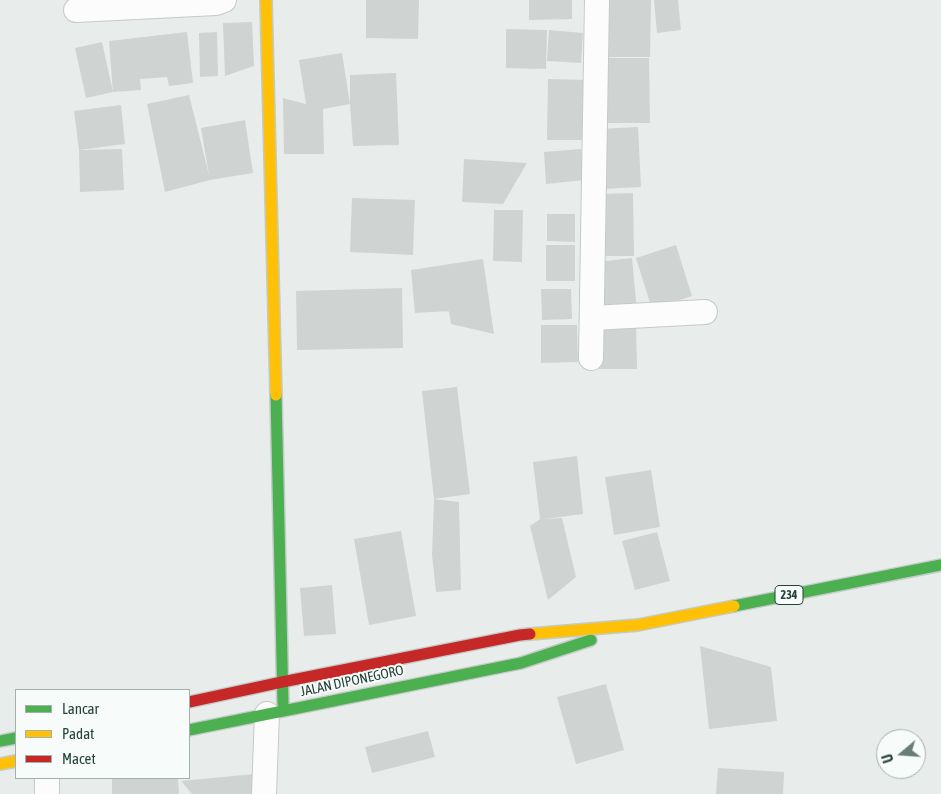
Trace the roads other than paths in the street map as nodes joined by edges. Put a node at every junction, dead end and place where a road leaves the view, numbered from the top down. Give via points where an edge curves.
1 (224, 0) edge
2 (266, 0) edge
3 (597, 0) edge
4 (76, 10) dead end
5 (705, 312) dead end
6 (592, 318) junction
7 (591, 358) dead end
8 (941, 566) edge
9 (638, 625) junction
10 (282, 682) junction
11 (190, 702) edge
12 (275, 712) junction
13 (190, 730) edge
14 (15, 738) edge
15 (0, 741) edge
16 (15, 761) edge
17 (0, 764) edge
18 (47, 779) edge
19 (47, 794) edge
20 (264, 794) edge

1 - 4 street
2 - 10 main road
3 - 6 street
5 - 6 street
6 - 7 street
8 - 9 main road, 234
9 - 10 main road, JALAN DIPONEGORO via 520,635
9 - 12 main road, JALAN DIPONEGORO via 521,662
10 - 11 main road, JALAN DIPONEGORO
10 - 12 main road
12 - 13 main road, JALAN DIPONEGORO
12 - 20 street
14 - 15 main road
16 - 17 main road
18 - 19 street

